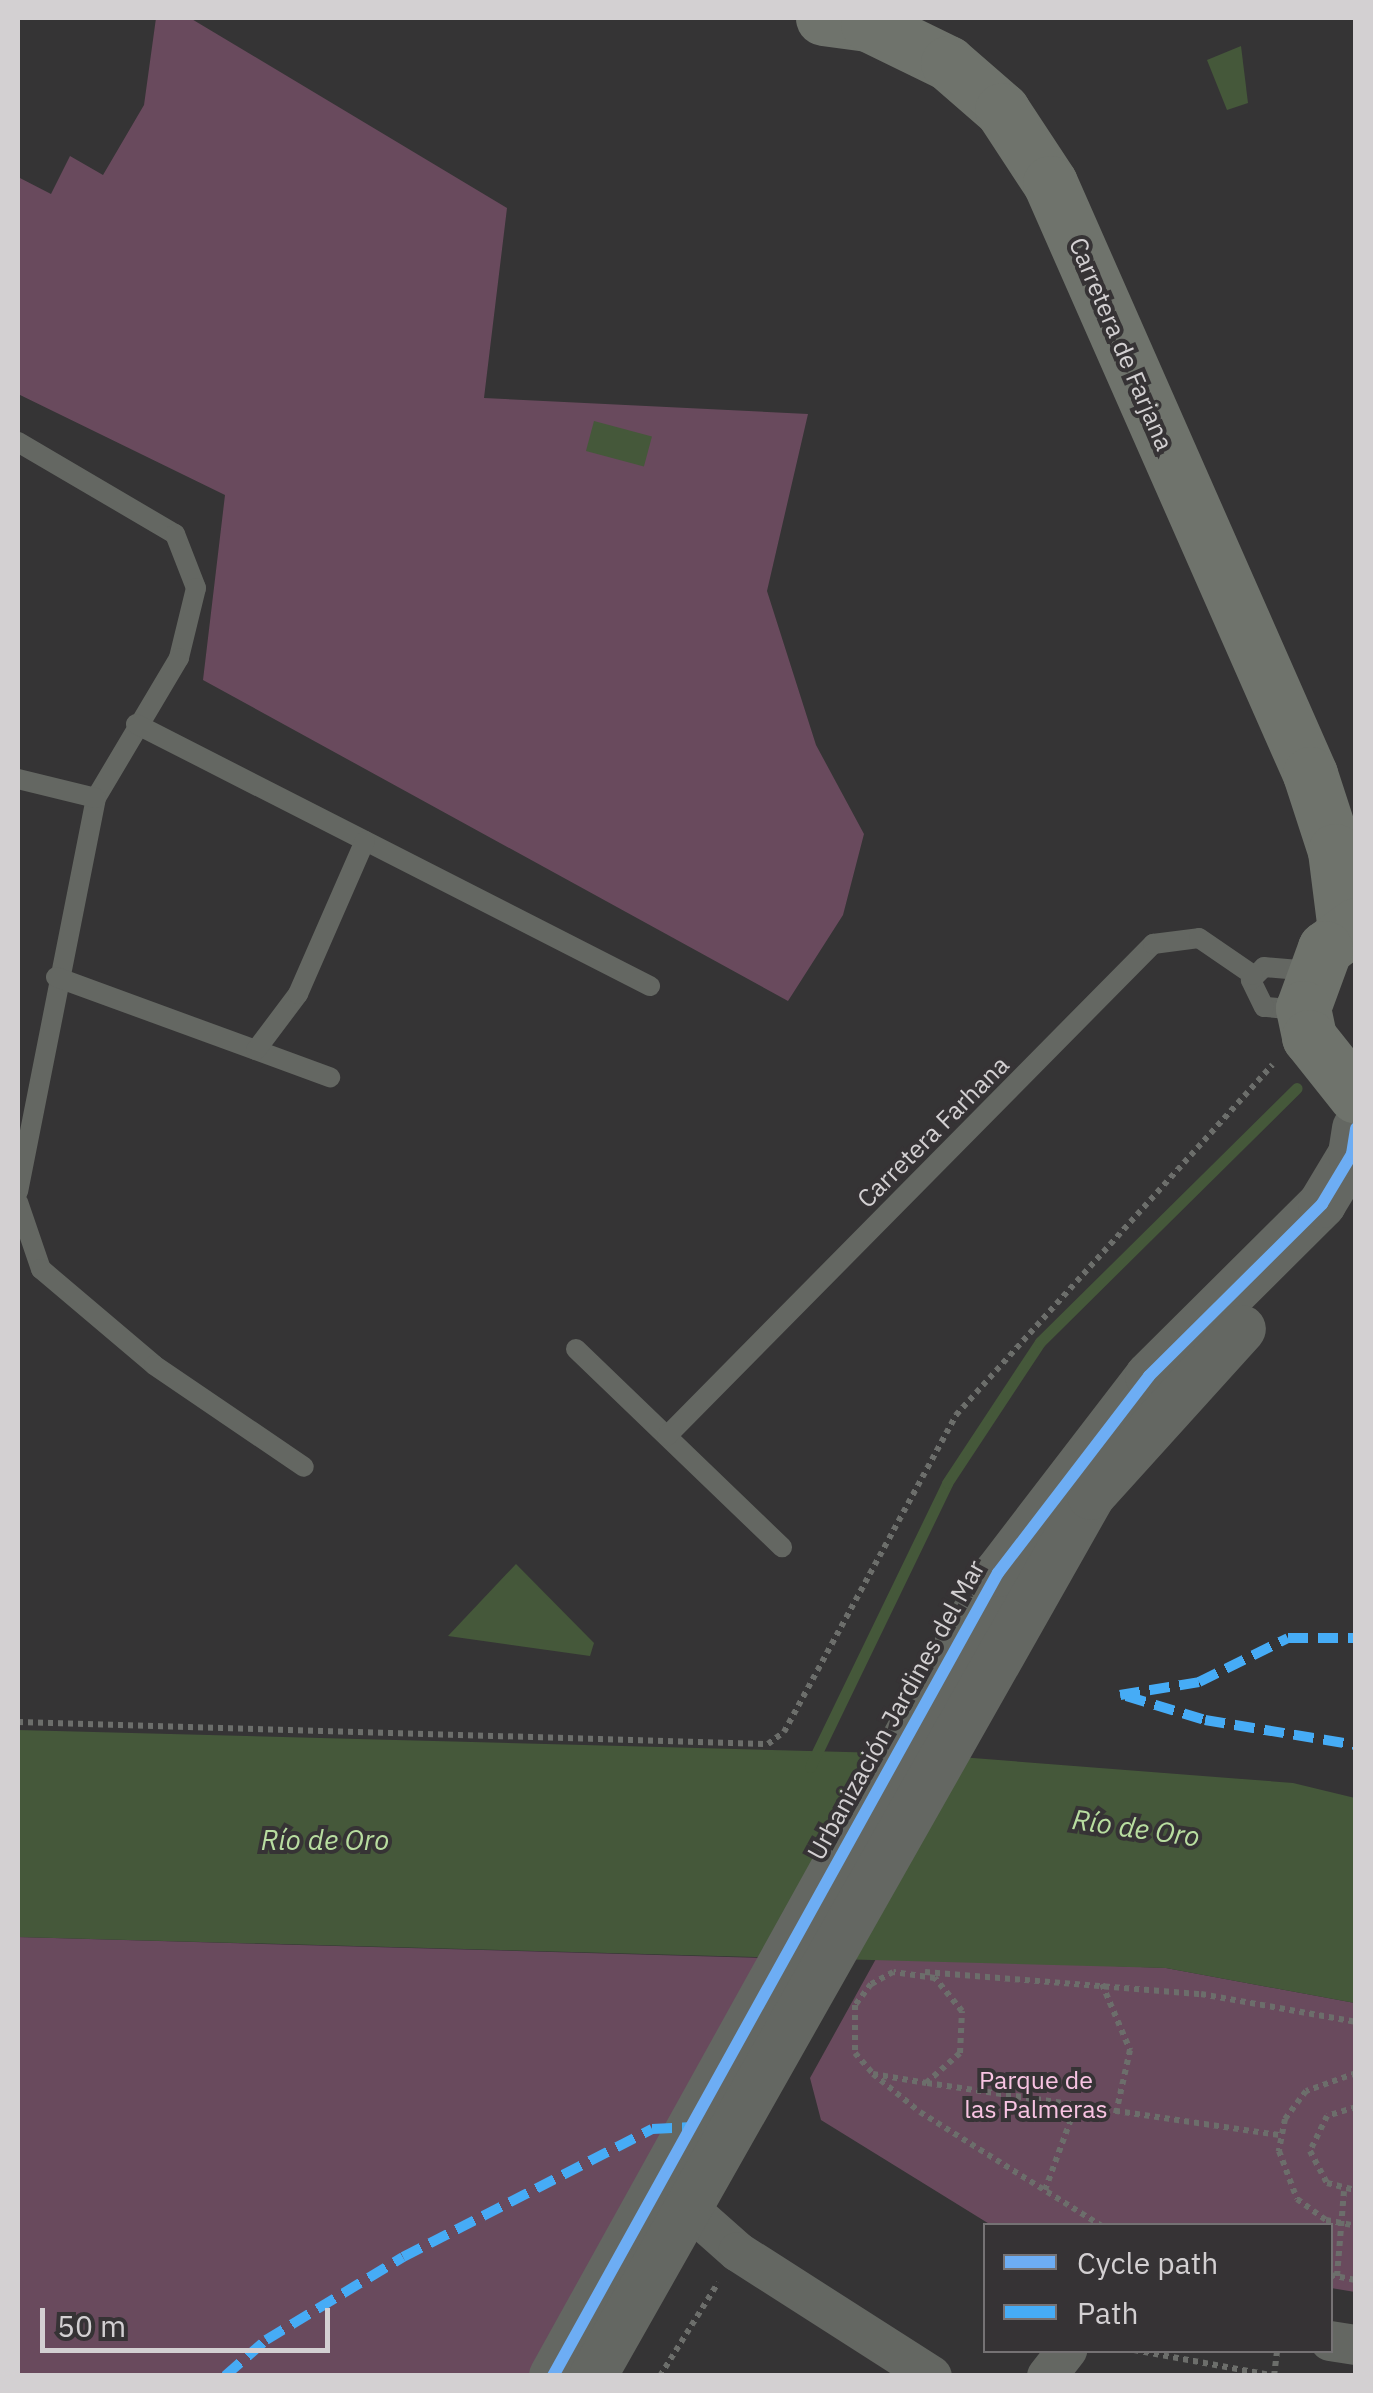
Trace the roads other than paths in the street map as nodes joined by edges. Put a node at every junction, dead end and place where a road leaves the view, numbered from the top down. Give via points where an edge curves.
1 (852, 20) edge
2 (18, 442) edge
3 (136, 724) junction
4 (1310, 774) junction
5 (18, 779) edge
6 (96, 798) junction
7 (1356, 828) edge
8 (365, 841) junction
9 (1350, 928) edge
10 (1253, 975) junction
11 (56, 977) junction
12 (650, 986) dead end
13 (1307, 990) junction
14 (256, 1050) junction
15 (330, 1077) dead end
16 (1354, 1109) edge
17 (18, 1191) edge
18 (18, 1202) edge
19 (1356, 1213) edge
20 (576, 1348) dead end
21 (667, 1436) junction
22 (304, 1468) dead end
23 (782, 1547) dead end
24 (686, 2206) junction
25 (1066, 2353) edge
26 (910, 2369) edge
27 (553, 2376) edge
28 (593, 2376) edge
29 (1048, 2376) edge

1 - 4 main road, Carretera de Farjana via 976,84 1050,183
2 - 3 lane via 144,512 191,558 189,631
3 - 6 lane
3 - 8 lane
4 - 7 main road, Carretera de Farjana
4 - 9 main road, Carretera de Farjana
5 - 6 lane
6 - 11 lane
8 - 12 lane
8 - 14 lane via 298,994
9 - 13 main road
10 - 13 lane via 1280,965
10 - 13 lane, Carretera Farhana via 1264,1008
10 - 21 lane, Carretera Farhana via 1200,938 1176,934 1153,944
11 - 14 lane
11 - 17 lane
13 - 16 main road via 1309,1037
14 - 15 lane
16 - 27 street, Urbanización Jardines del Mar via 1352,1154 1322,1204 1149,1376 1062,1478 928,1696
18 - 22 lane via 41,1270 154,1365
19 - 24 street via 1091,1496
20 - 21 lane
21 - 23 lane
24 - 26 street via 738,2252
24 - 28 street
25 - 29 street

